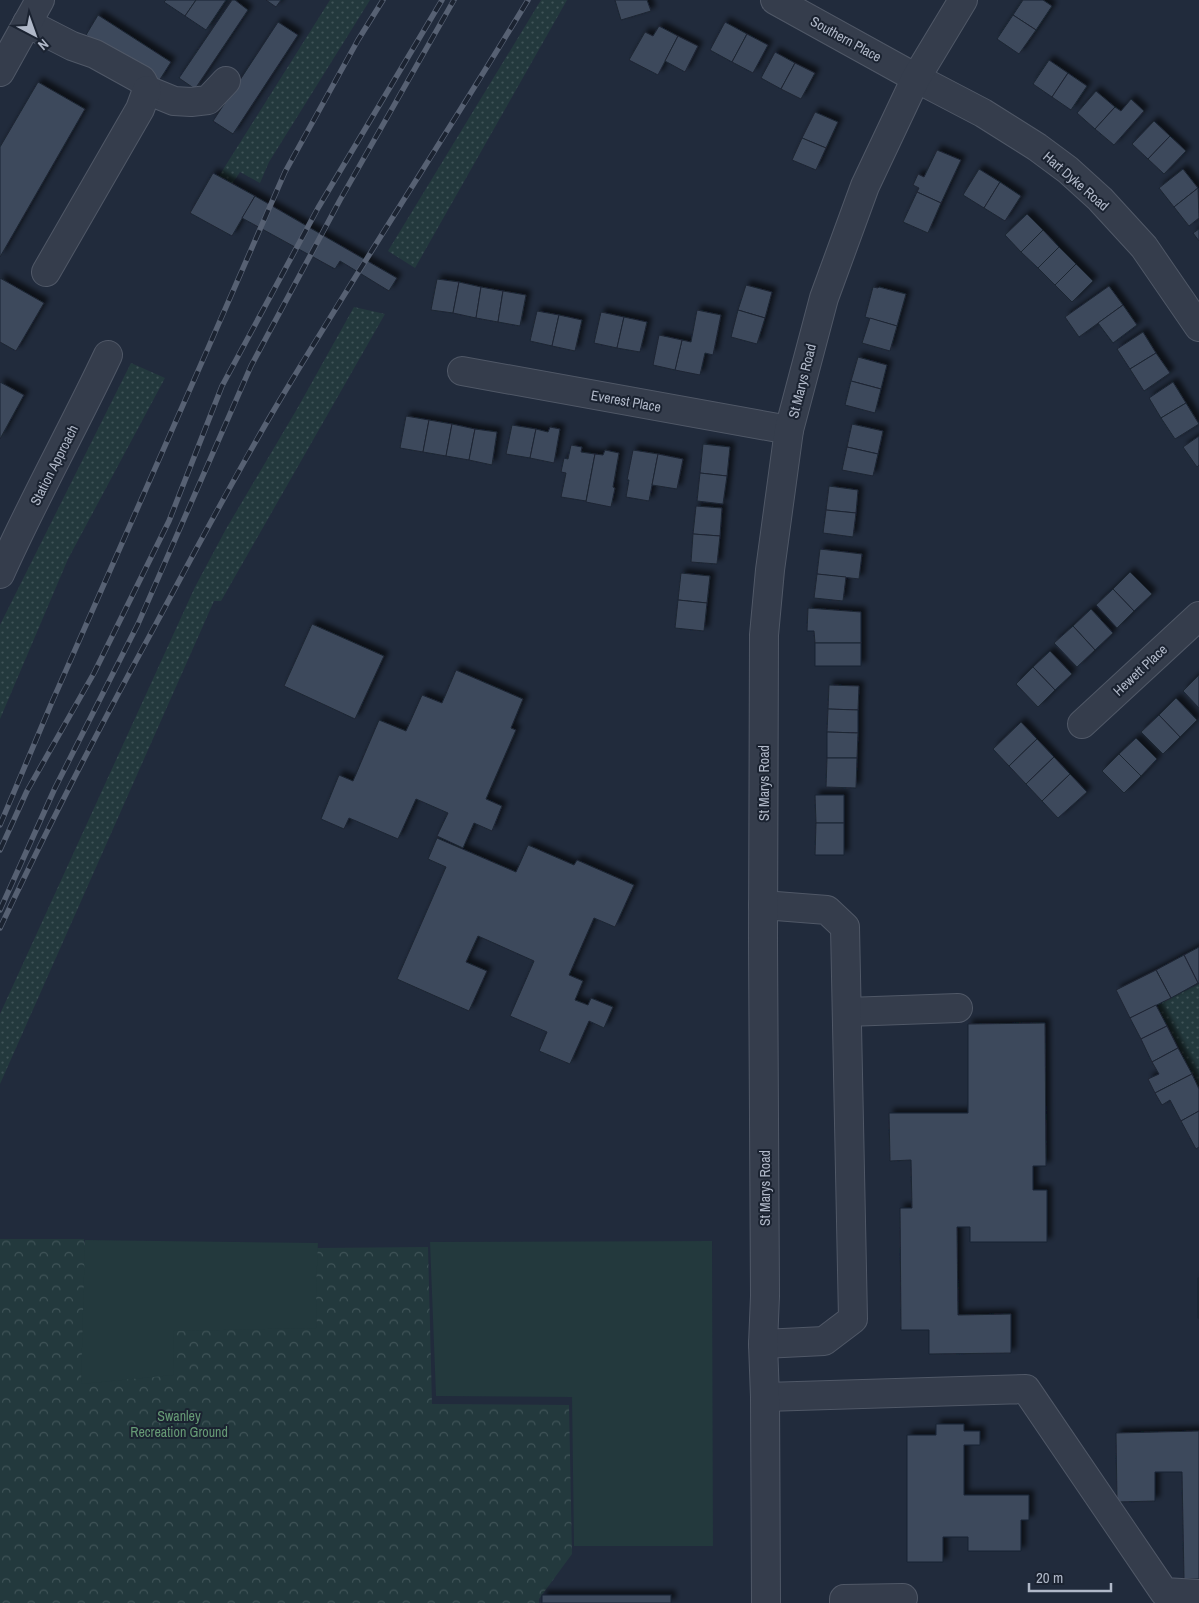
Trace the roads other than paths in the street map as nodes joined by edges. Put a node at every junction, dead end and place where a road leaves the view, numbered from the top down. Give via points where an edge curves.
1 (40, 0) edge
2 (775, 0) edge
3 (963, 0) edge
4 (27, 23) junction
5 (0, 72) edge
6 (916, 78) junction
7 (226, 81) dead end
8 (147, 90) junction
9 (46, 272) dead end
10 (1199, 328) edge
11 (108, 355) dead end
12 (462, 371) dead end
13 (789, 430) junction
14 (9, 529) edge
15 (0, 574) edge
16 (1199, 616) edge
17 (1082, 724) dead end
18 (764, 905) junction
19 (958, 1008) dead end
20 (847, 1012) junction
21 (763, 1344) junction
22 (765, 1397) junction
23 (1199, 1594) edge
24 (903, 1598) dead end
25 (766, 1603) edge
26 (844, 1603) edge

1 - 4 street
2 - 6 street, Southern Place
3 - 6 street, St Marys Road
4 - 5 street
4 - 8 street via 142,80
6 - 10 street, Hart Dyke Road via 983,113 1068,170 1144,247
6 - 13 street, St Marys Road via 880,154 824,298
7 - 8 street via 208,100 191,102 174,100
8 - 9 street via 140,109
11 - 14 street, Station Approach via 85,405
12 - 13 street, Everest Place
13 - 18 street, St Marys Road via 764,636
14 - 15 street, Station Approach
16 - 17 street, Hewett Place
18 - 20 street via 827,910 845,927
18 - 21 street, St Marys Road
19 - 20 street
20 - 21 street via 853,1319 824,1341
21 - 22 street, St Marys Road
22 - 23 street via 1026,1389 1164,1592
22 - 25 street, St Marys Road
24 - 26 street via 844,1599

